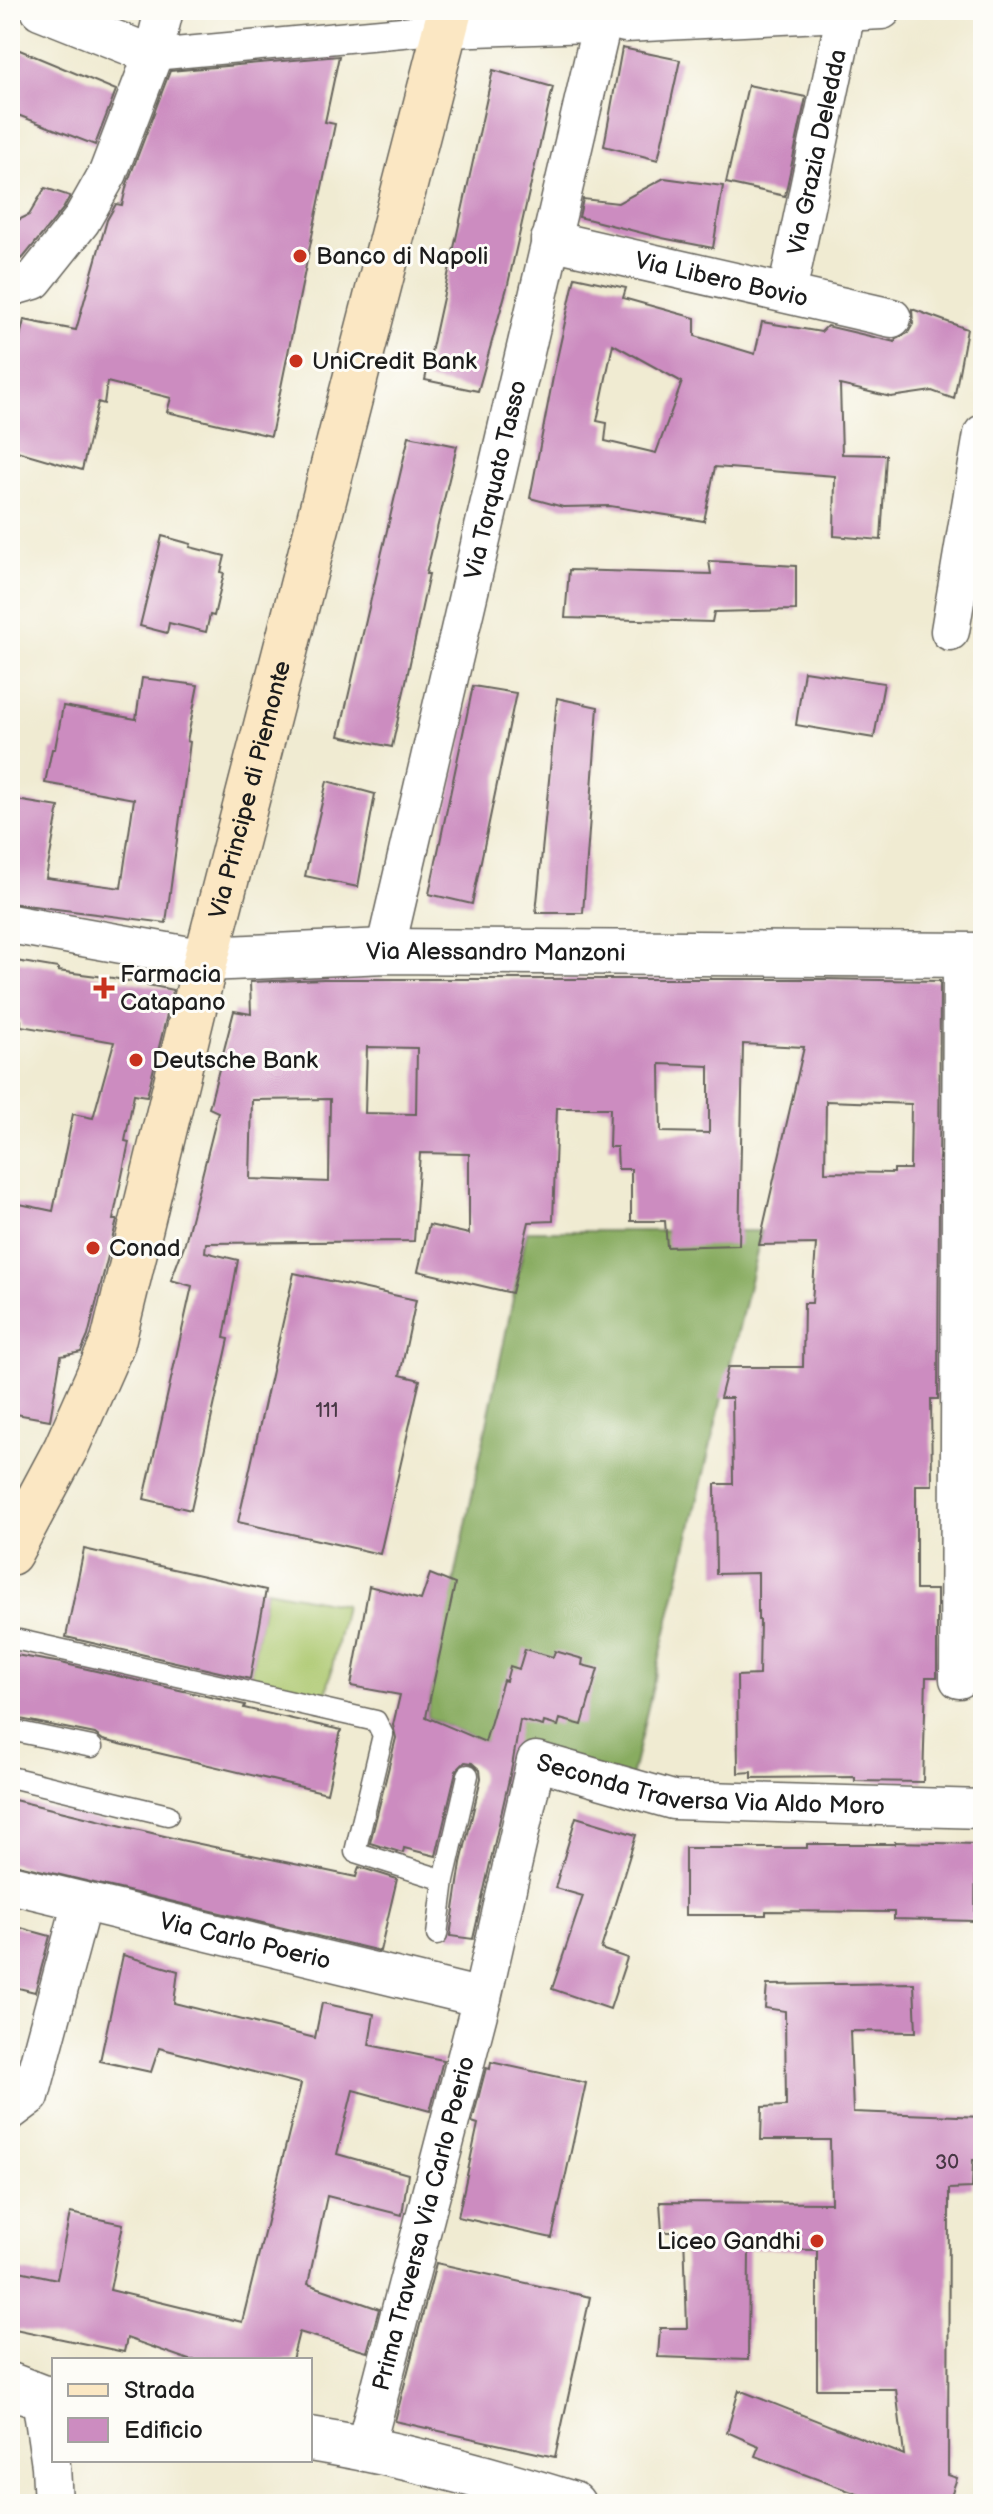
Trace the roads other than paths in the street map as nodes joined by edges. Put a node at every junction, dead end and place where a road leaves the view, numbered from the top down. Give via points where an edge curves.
1 (40, 10) edge
2 (164, 10) edge
3 (864, 11) edge
4 (604, 14) edge
5 (448, 19) edge
6 (153, 55) junction
7 (550, 240) junction
8 (10, 287) edge
9 (787, 293) junction
10 (892, 318) dead end
11 (983, 434) edge
12 (950, 631) dead end
13 (10, 924) edge
14 (385, 951) junction
15 (973, 956) edge
16 (206, 959) junction
17 (10, 1553) edge
18 (10, 1641) edge
19 (959, 1679) dead end
20 (10, 1730) edge
21 (92, 1747) dead end
22 (468, 1775) dead end
23 (10, 1777) edge
24 (983, 1809) edge
25 (168, 1815) dead end
26 (444, 1880) junction
27 (10, 1884) edge
28 (82, 1902) junction
29 (437, 1935) dead end
30 (482, 1998) junction
31 (10, 2111) edge
32 (35, 2394) edge
33 (312, 2439) edge
34 (365, 2448) junction
35 (53, 2504) edge
36 (573, 2504) edge

1 - 6 street
2 - 6 street
3 - 4 street via 625,23
3 - 9 street, Via Grazia Deledda
4 - 5 street via 591,23
4 - 7 street, Via Torquato Tasso
5 - 6 street
5 - 16 main road, Via Principe di Piemonte
6 - 8 street via 108,173 81,221 34,280
7 - 9 street, Via Libero Bovio
7 - 14 street, Via Torquato Tasso
9 - 10 street, Via Libero Bovio
11 - 12 street
13 - 16 street, Via Alessandro Manzoni
14 - 15 street, Via Alessandro Manzoni
14 - 16 street, Via Alessandro Manzoni
15 - 19 street
16 - 17 main road, Via Principe di Piemonte via 113,1342 66,1448
18 - 26 lane via 376,1721 383,1735 355,1852
20 - 21 lane
22 - 26 lane
23 - 25 lane
24 - 30 street, Seconda Traversa Via Aldo Moro via 673,1800 536,1761
26 - 29 lane
27 - 28 street, Via Carlo Poerio
28 - 30 street, Via Carlo Poerio
28 - 31 street via 30,2096
30 - 34 street, Prima Traversa Via Carlo Poerio
32 - 35 street via 51,2466
33 - 34 street
34 - 36 street

